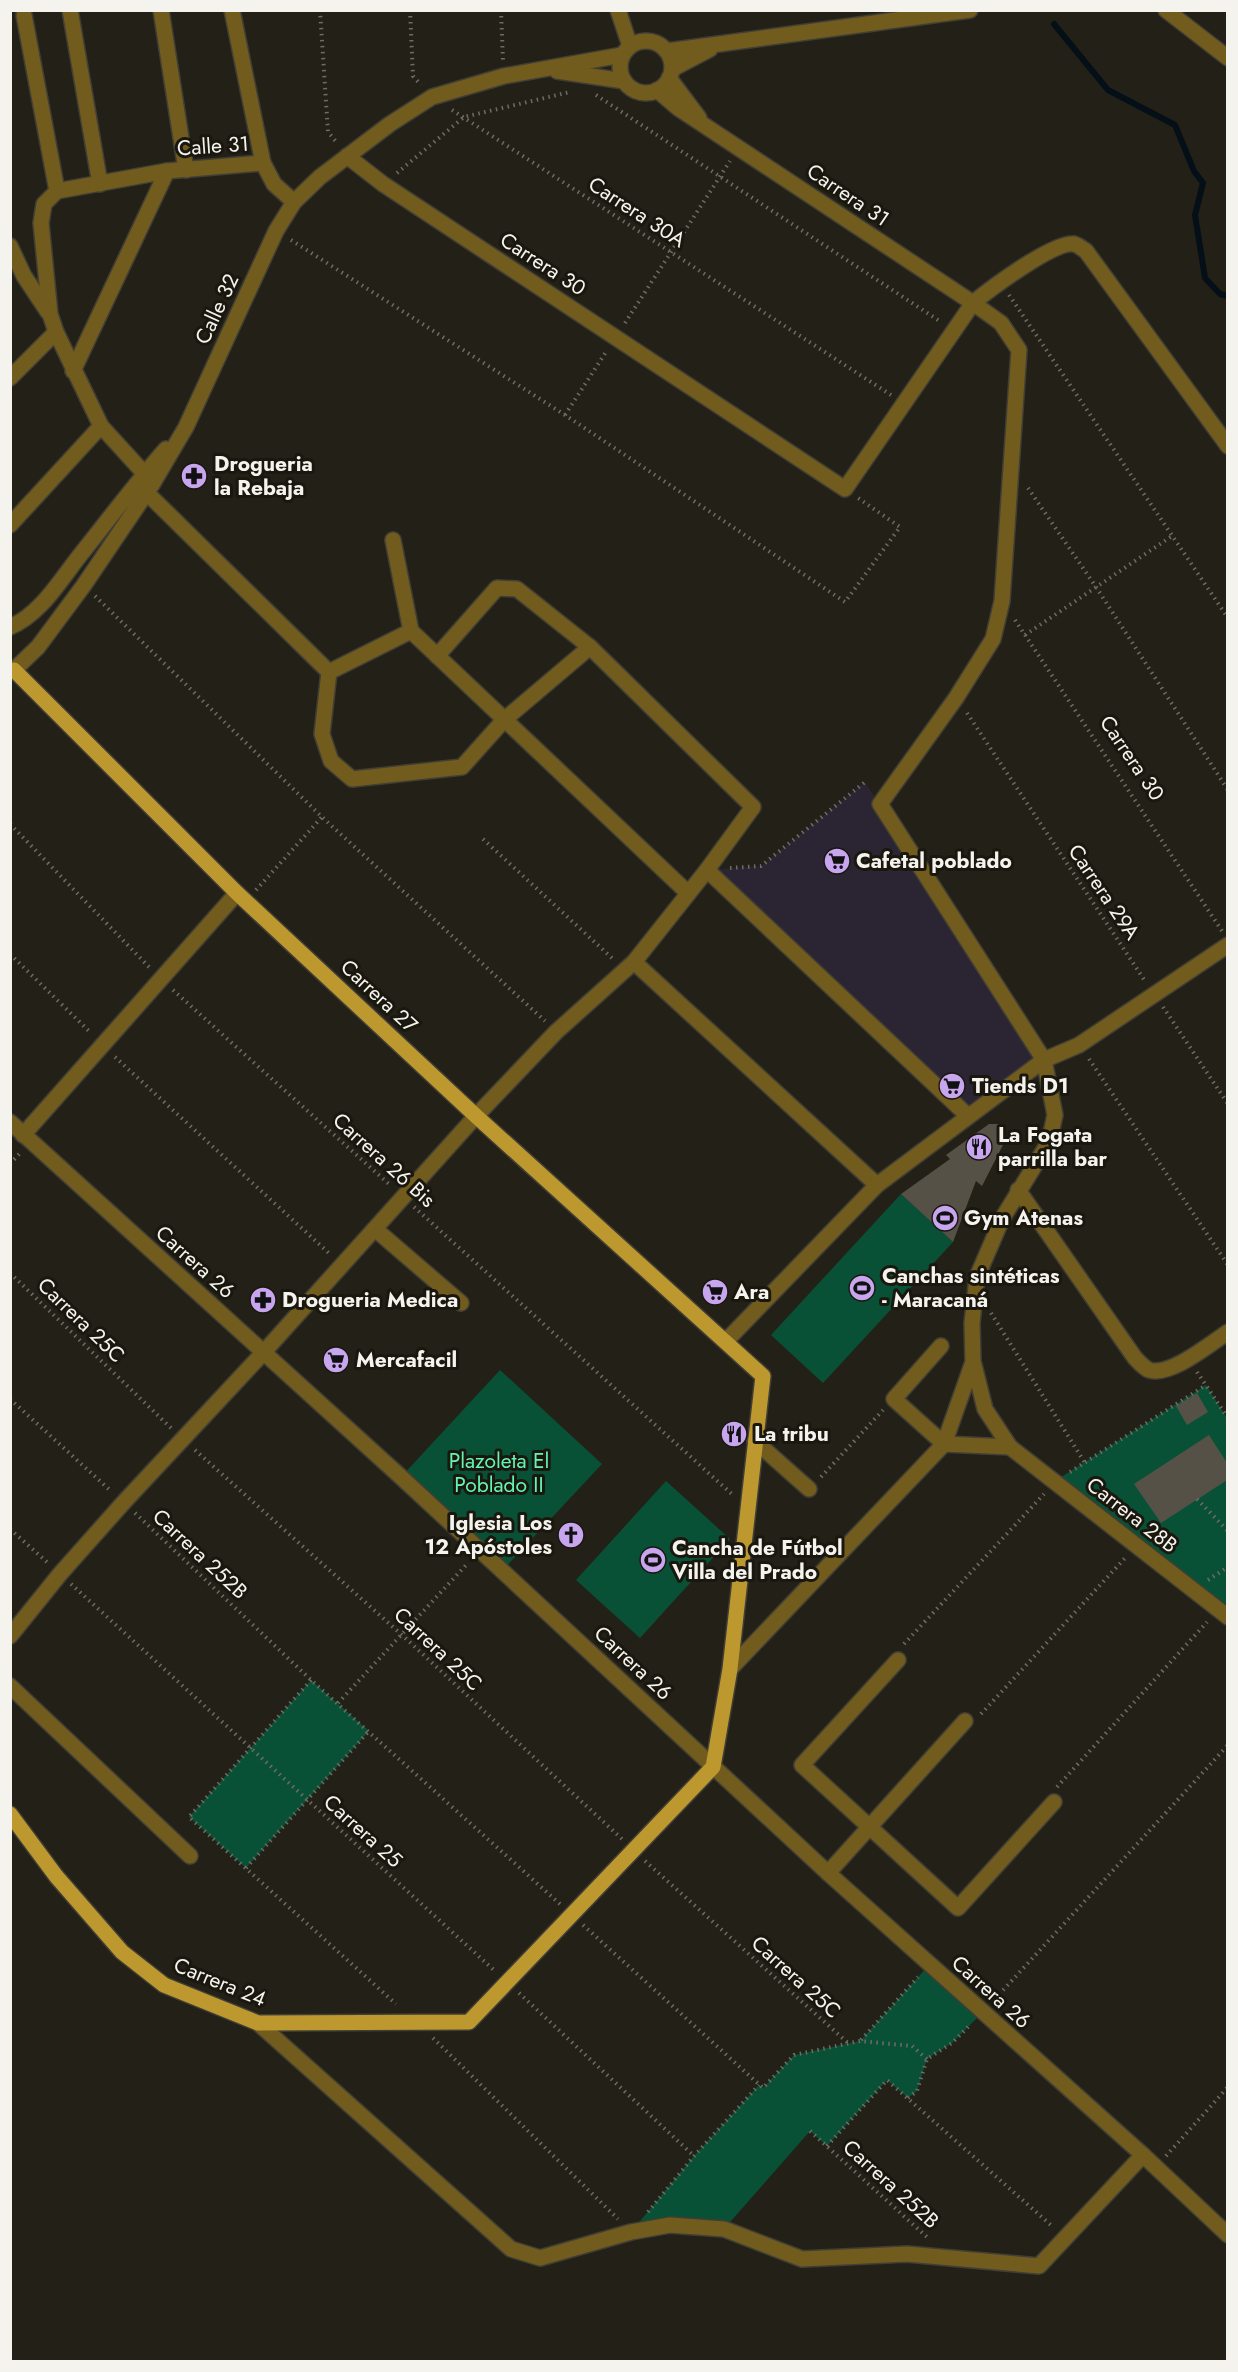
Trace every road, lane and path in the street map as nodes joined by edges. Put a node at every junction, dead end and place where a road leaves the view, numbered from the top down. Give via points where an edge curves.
1 (70, 10) edge
2 (161, 10) edge
3 (232, 10) edge
4 (320, 10) edge
5 (410, 10) edge
6 (501, 10) edge
7 (970, 10) edge
8 (1166, 10) edge
9 (24, 15) dead end
10 (619, 15) edge
11 (730, 41) junction
12 (630, 48) junction
13 (667, 51) junction
14 (1227, 58) edge
15 (543, 69) junction
16 (671, 74) junction
17 (504, 76) junction
18 (624, 81) junction
19 (657, 90) junction
20 (575, 91) dead end
21 (596, 94) dead end
22 (432, 97) junction
23 (464, 117) junction
24 (701, 121) junction
25 (739, 147) junction
26 (347, 156) junction
27 (263, 163) junction
28 (186, 170) junction
29 (167, 171) junction
30 (720, 177) junction
31 (100, 184) junction
32 (382, 184) junction
33 (57, 191) junction
34 (294, 202) junction
35 (276, 231) junction
36 (10, 246) edge
37 (671, 252) junction
38 (1000, 281) junction
39 (973, 303) junction
40 (50, 314) junction
41 (954, 331) junction
42 (56, 332) junction
43 (615, 337) junction
44 (73, 371) junction
45 (10, 378) edge
46 (904, 404) junction
47 (565, 415) junction
48 (101, 426) junction
49 (1227, 446) edge
50 (1012, 465) junction
51 (148, 483) junction
52 (845, 489) junction
53 (10, 525) edge
54 (1172, 536) junction
55 (393, 540) dead end
56 (84, 585) junction
57 (1096, 587) junction
58 (1002, 601) junction
59 (1227, 618) edge
60 (10, 627) edge
61 (411, 631) junction
62 (1025, 635) junction
63 (590, 647) junction
64 (437, 656) junction
65 (13, 671) edge
66 (329, 672) junction
67 (956, 698) junction
68 (504, 720) junction
69 (865, 782) dead end
70 (1227, 790) edge
71 (322, 817) junction
72 (10, 824) edge
73 (483, 839) dead end
74 (707, 870) junction
75 (688, 893) junction
76 (241, 897) junction
77 (1227, 939) edge
78 (1227, 945) edge
79 (10, 954) edge
80 (629, 966) junction
81 (161, 979) junction
82 (1155, 995) junction
83 (556, 1032) junction
84 (103, 1045) junction
85 (1079, 1045) junction
86 (1044, 1060) junction
87 (1227, 1104) edge
88 (476, 1116) junction
89 (968, 1116) junction
90 (10, 1122) edge
91 (24, 1135) junction
92 (877, 1185) junction
93 (1018, 1190) junction
94 (404, 1198) junction
95 (375, 1229) junction
96 (342, 1265) junction
97 (1227, 1265) edge
98 (10, 1273) edge
99 (976, 1289) junction
100 (461, 1303) dead end
101 (1227, 1332) edge
102 (726, 1341) junction
103 (941, 1346) dead end
104 (263, 1353) junction
105 (973, 1362) junction
106 (894, 1399) junction
107 (10, 1400) edge
108 (1227, 1418) edge
109 (182, 1438) junction
110 (755, 1442) junction
111 (944, 1444) junction
112 (1010, 1447) junction
113 (1085, 1463) junction
114 (1055, 1481) junction
115 (809, 1490) joint
116 (1197, 1499) dead end
117 (124, 1502) junction
118 (748, 1508) junction
119 (10, 1529) edge
120 (1227, 1531) edge
121 (1137, 1546) junction
122 (480, 1550) junction
123 (60, 1574) junction
124 (1223, 1613) edge
125 (402, 1635) junction
126 (10, 1636) edge
127 (899, 1653) joint
128 (730, 1669) junction
129 (311, 1680) junction
130 (10, 1686) edge
131 (338, 1703) junction
132 (971, 1719) joint
133 (1227, 1745) edge
134 (250, 1748) junction
135 (713, 1767) junction
136 (1055, 1795) joint
137 (307, 1800) junction
138 (10, 1814) edge
139 (869, 1827) junction
140 (633, 1850) junction
141 (190, 1856) dead end
142 (246, 1868) junction
143 (828, 1873) junction
144 (929, 1965) junction
145 (507, 1982) junction
146 (982, 2013) junction
147 (258, 2023) junction
148 (417, 2024) junction
149 (860, 2041) junction
150 (848, 2043) junction
151 (927, 2059) junction
152 (1227, 2087) edge
153 (908, 2098) junction
154 (810, 2131) dead end
155 (827, 2146) junction
156 (694, 2156) junction
157 (1143, 2156) junction
158 (1155, 2167) junction
159 (631, 2232) junction
160 (1227, 2235) edge
161 (1065, 2238) junction
162 (951, 2258) junction

1 - 31 street
2 - 28 street
3 - 27 street
4 - 26 path via 328,132
5 - 22 path, Carrera 30A via 413,76
6 - 17 path
7 - 11 street
8 - 14 street
9 - 33 street
10 - 12 street
11 - 13 street
11 - 16 street
12 - 13 street via 655,42
12 - 15 street, Calle 32
12 - 18 street via 620,64
13 - 16 street
15 - 17 street, Calle 32
15 - 18 street, Calle 32
16 - 19 street
16 - 24 street, Carrera 31
17 - 22 street, Calle 32
18 - 19 street via 639,92
19 - 24 street, Carrera 31
20 - 23 path
21 - 30 path
22 - 23 path, Carrera 30A
22 - 26 street, Calle 32
23 - 32 path
23 - 37 path, Carrera 30A
24 - 25 street, Carrera 31
25 - 30 path
25 - 39 street, Carrera 31
26 - 32 street, Carrera 30
26 - 34 street, Calle 32
27 - 28 street, Calle 31
27 - 34 street via 274,184
28 - 29 street, Calle 31
29 - 31 street, Calle 31
29 - 44 street
30 - 37 path
30 - 41 path
31 - 33 street, Calle 31
32 - 43 street, Carrera 30
33 - 40 street via 44,204 41,223
34 - 35 street, Calle 32
35 - 47 path
35 - 51 street, Calle 32 via 186,427
36 - 40 street via 24,276
37 - 43 path
37 - 46 path, Carrera 30A
38 - 39 street
38 - 49 street via 1059,246 1075,244 1086,251
38 - 54 path
39 - 41 street
39 - 50 street, Carrera 31 via 1001,323 1019,350
40 - 42 street
41 - 46 street
42 - 44 street
42 - 45 street
43 - 47 path
43 - 52 street, Carrera 30
44 - 48 street
46 - 52 street
47 - 52 path via 845,602 900,527
48 - 51 street
48 - 53 street
50 - 57 path
50 - 58 street, Carrera 31
51 - 56 street, Calle 32
51 - 60 street via 46,598 23,621
51 - 66 street
54 - 57 path
54 - 59 path
55 - 61 street
56 - 65 street, Calle 32 via 38,647
56 - 71 path
57 - 62 path
57 - 70 path
58 - 62 path, Carrera 30
58 - 67 street, Carrera 31 via 993,639
61 - 64 street
61 - 66 street
62 - 77 path, Carrera 30
63 - 64 street via 517,589 497,588
63 - 68 street
63 - 74 street via 753,807
64 - 68 street
65 - 76 main road, Carrera 27
66 - 68 street via 322,734 331,761 352,779 462,767
67 - 82 path, Carrera 29A
67 - 86 street, Carrera 31 via 880,804
68 - 75 street
69 - 74 path via 761,866
71 - 76 path
71 - 83 path
72 - 81 path, Carrera 26 Bis
73 - 80 path
74 - 75 street
74 - 89 street
75 - 80 street
76 - 81 street
76 - 88 main road, Carrera 27
78 - 82 street
79 - 84 path
80 - 83 street
80 - 92 street
81 - 84 street
81 - 94 path, Carrera 26 Bis
82 - 85 street
82 - 87 path, Carrera 29A
83 - 88 street
84 - 91 street
84 - 96 path
85 - 86 street
85 - 97 path
86 - 89 street
86 - 93 street via 1055,1115 1049,1142
88 - 94 street
88 - 102 main road, Carrera 27
89 - 92 street
90 - 91 street, Carrera 26
91 - 104 street, Carrera 26
92 - 102 street
93 - 99 street via 981,1268
93 - 101 street via 1135,1358 1149,1370 1164,1371
94 - 95 street
94 - 118 path, Carrera 26 Bis
95 - 96 street
95 - 100 street
96 - 104 street
98 - 109 path, Carrera 25C
99 - 105 street
99 - 113 path
102 - 110 main road, Carrera 27 via 763,1376
103 - 106 street
104 - 109 street
104 - 122 street, Carrera 26
105 - 111 street
105 - 112 street, Carrera 28B via 986,1409
106 - 111 street
106 - 115 path
107 - 117 path, Carrera 252B
108 - 113 path via 1206,1385
109 - 117 street
109 - 125 path, Carrera 25C
110 - 115 street
110 - 118 main road
111 - 112 street
111 - 128 street
112 - 114 street, Carrera 28B
113 - 114 path
114 - 121 street, Carrera 28B
114 - 127 path
116 - 120 path
117 - 123 street
117 - 129 path, Carrera 252B
118 - 128 main road
119 - 123 path, Carrera 25
121 - 124 street, Carrera 28B
121 - 132 path
122 - 125 path
122 - 135 street, Carrera 26
123 - 126 street
123 - 134 path, Carrera 25
124 - 136 path
125 - 131 path
125 - 140 path, Carrera 25C
127 - 139 street via 802,1765
128 - 135 main road
129 - 131 path, Carrera 252B
129 - 134 path
130 - 141 street
131 - 137 path, Carrera 252B via 369,1731
132 - 139 street
133 - 146 path
134 - 137 path, Carrera 25
134 - 142 path via 189,1817
135 - 140 main road, Carrera 24
135 - 143 street, Carrera 26
136 - 139 street via 958,1908
137 - 142 path
137 - 145 path, Carrera 25
138 - 147 main road, Carrera 24 via 56,1876 122,1952 164,1985
139 - 143 street
140 - 145 main road, Carrera 24
140 - 150 path, Carrera 25C
142 - 148 path
143 - 144 street, Carrera 26
144 - 146 street, Carrera 26
144 - 149 path
145 - 148 main road, Carrera 24 via 469,2022
145 - 156 path, Carrera 25
146 - 151 path via 952,2043
146 - 157 street, Carrera 26
147 - 148 main road, Carrera 24
147 - 159 street via 511,2249 540,2258
148 - 159 path
149 - 150 path
149 - 151 path via 912,2046
150 - 156 path via 794,2055
151 - 153 path via 917,2091
152 - 158 path
153 - 155 path via 887,2080
153 - 161 path
154 - 155 path, Carrera 252B
155 - 162 path, Carrera 252B
156 - 159 path
157 - 158 street, Carrera 26
157 - 161 street
158 - 160 street, Carrera 26
159 - 162 street via 670,2225 724,2229 802,2259 907,2254
161 - 162 street via 1039,2266

